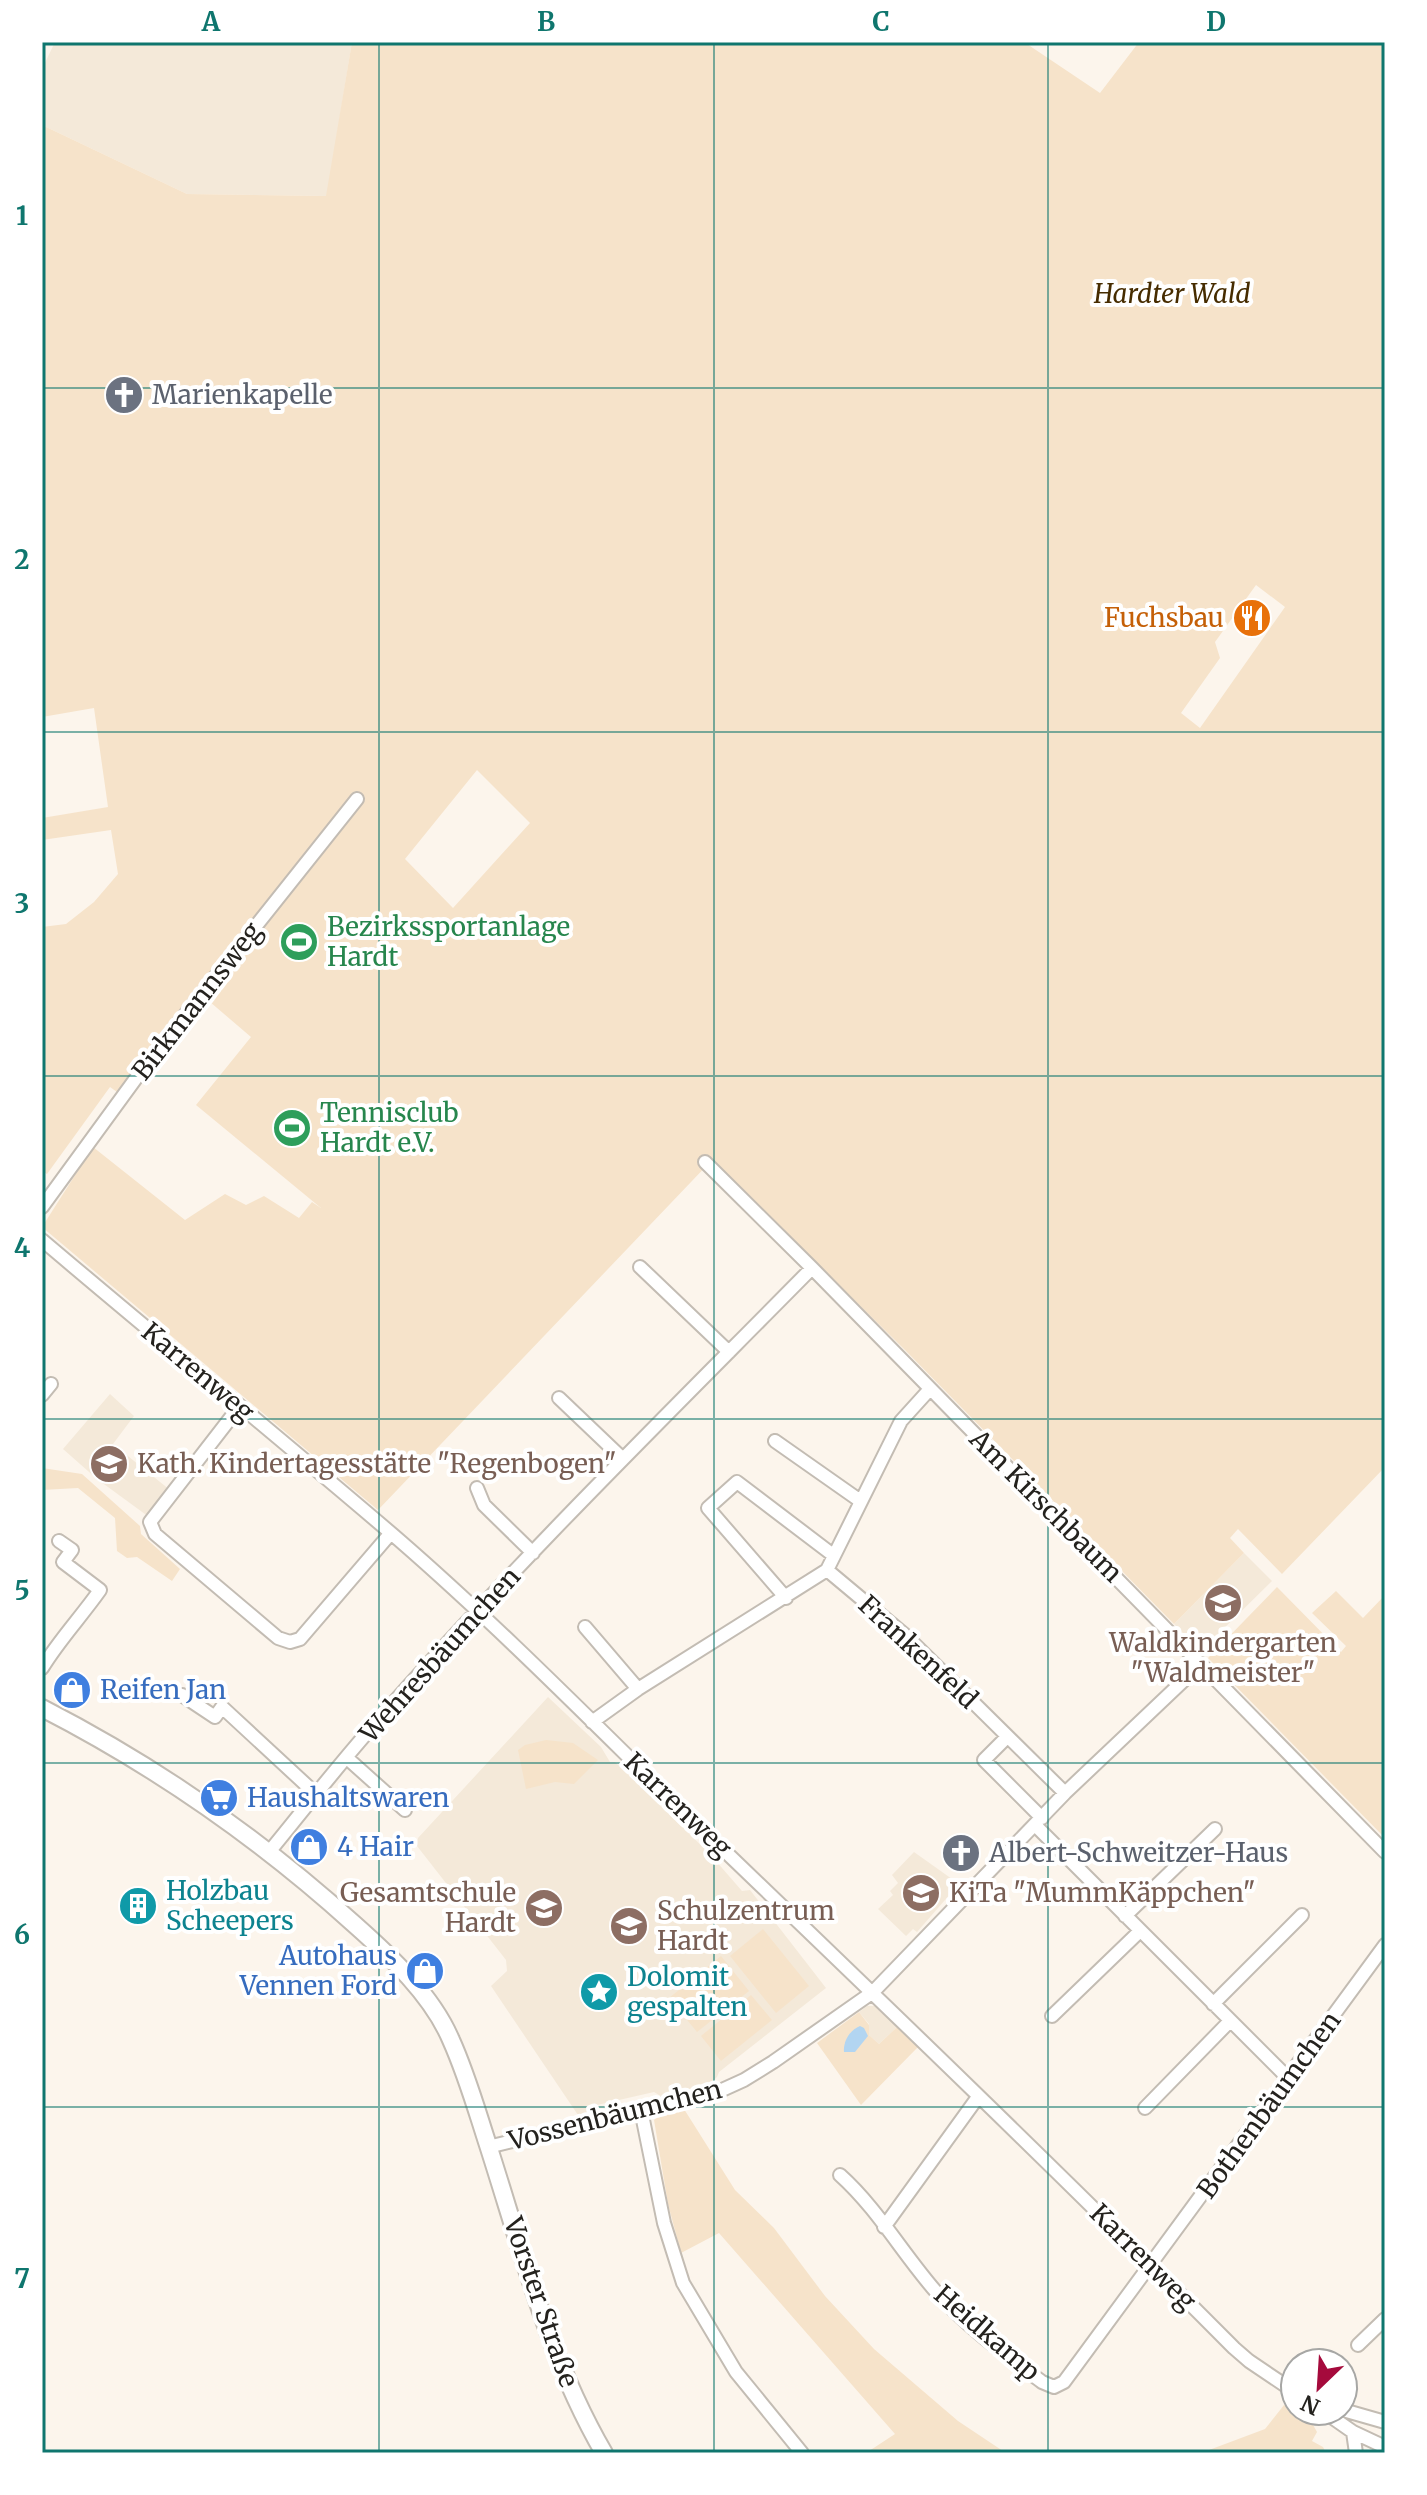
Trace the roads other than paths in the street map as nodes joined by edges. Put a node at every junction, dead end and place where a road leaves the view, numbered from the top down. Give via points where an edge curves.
1 (357, 799) dead end
2 (705, 1162) dead end
3 (42, 1207) edge
4 (42, 1240) edge
5 (640, 1267) dead end
6 (812, 1268) junction
7 (729, 1352) junction
8 (51, 1384) dead end
9 (930, 1389) junction
10 (42, 1395) edge
11 (559, 1398) dead end
12 (239, 1407) junction
13 (775, 1441) dead end
14 (623, 1459) junction
15 (477, 1488) dead end
16 (859, 1500) junction
17 (390, 1534) junction
18 (59, 1541) dead end
19 (533, 1553) junction
20 (833, 1555) junction
21 (827, 1570) junction
22 (786, 1598) junction
23 (478, 1612) junction
24 (585, 1627) dead end
25 (1201, 1664) junction
26 (42, 1668) edge
27 (638, 1689) junction
28 (182, 1695) dead end
29 (42, 1708) edge
30 (592, 1722) junction
31 (1007, 1737) junction
32 (347, 1758) junction
33 (1065, 1793) junction
34 (316, 1794) junction
35 (405, 1810) dead end
36 (1038, 1821) junction
37 (1215, 1829) dead end
38 (269, 1852) junction
39 (1385, 1852) edge
40 (1302, 1915) dead end
41 (1125, 1916) junction
42 (1140, 1931) junction
43 (1385, 1945) edge
44 (873, 1992) junction
45 (1213, 2004) junction
46 (1052, 2016) dead end
47 (1230, 2021) junction
48 (1289, 2079) junction
49 (978, 2097) junction
50 (1145, 2108) dead end
51 (641, 2110) junction
52 (488, 2147) junction
53 (840, 2175) dead end
54 (884, 2227) junction
55 (1153, 2264) junction
56 (1385, 2319) edge
57 (1358, 2345) dead end
58 (1279, 2381) edge
59 (1359, 2416) edge
60 (1383, 2425) edge
61 (1346, 2427) edge
62 (1353, 2432) junction
63 (1385, 2451) edge
64 (604, 2453) edge
65 (802, 2453) edge
66 (1356, 2453) edge

1 - 3 street, Birkmannsweg via 150,1059
2 - 6 street, Am Kirschbaum
4 - 12 street, Karrenweg
5 - 7 street
6 - 7 street, Wehresbäumchen
6 - 9 street, Am Kirschbaum
7 - 14 street, Wehresbäumchen
8 - 10 street
9 - 16 street via 901,1421
9 - 25 street, Am Kirschbaum
11 - 14 street
12 - 17 street, Karrenweg
12 - 17 street via 150,1522 155,1534 278,1638 300,1639
13 - 16 street
14 - 19 street, Wehresbäumchen
15 - 19 street, Wehresbäumchen via 484,1505
16 - 20 street
17 - 23 street, Karrenweg
18 - 26 street via 72,1550 63,1562 100,1590
19 - 23 street, Wehresbäumchen
20 - 21 street
20 - 22 street via 737,1482 708,1508
21 - 22 street
21 - 31 street, Frankenfeld via 906,1636
22 - 27 street
23 - 30 street, Karrenweg
23 - 32 street, Wehresbäumchen
24 - 27 street
25 - 33 street, Vossenbäumchen
25 - 39 street, Am Kirschbaum
27 - 30 street
28 - 34 street via 215,1717 222,1707
29 - 38 main road, Vorster Straße via 159,1775
30 - 44 street, Karrenweg
31 - 33 street, Frankenfeld
31 - 36 street via 984,1760
32 - 34 street, Wehresbäumchen
32 - 35 street, Wehresbäumchen
33 - 36 street, Vossenbäumchen
34 - 38 street, Wehresbäumchen
36 - 41 street
36 - 44 street, Vossenbäumchen
37 - 41 street
38 - 52 main road, Vorster Straße via 370,1938 422,1994 449,2035
40 - 45 street
41 - 42 street
42 - 45 street
42 - 46 street
43 - 48 street, Bothenbäumchen
44 - 49 street, Karrenweg
44 - 51 street, Vossenbäumchen via 744,2080
45 - 47 street
47 - 48 street
47 - 50 street
48 - 55 street, Bothenbäumchen
49 - 54 street
49 - 55 street, Karrenweg
51 - 52 street, Vossenbäumchen
51 - 65 street via 664,2223 683,2283 736,2372
52 - 64 main road, Vorster Straße via 558,2358
53 - 54 street, Heidkamp
54 - 55 street, Heidkamp via 964,2319 1054,2387 1064,2382
55 - 58 street, Karrenweg via 1249,2361
56 - 57 street
59 - 60 street
61 - 62 street
62 - 63 street
62 - 66 street

